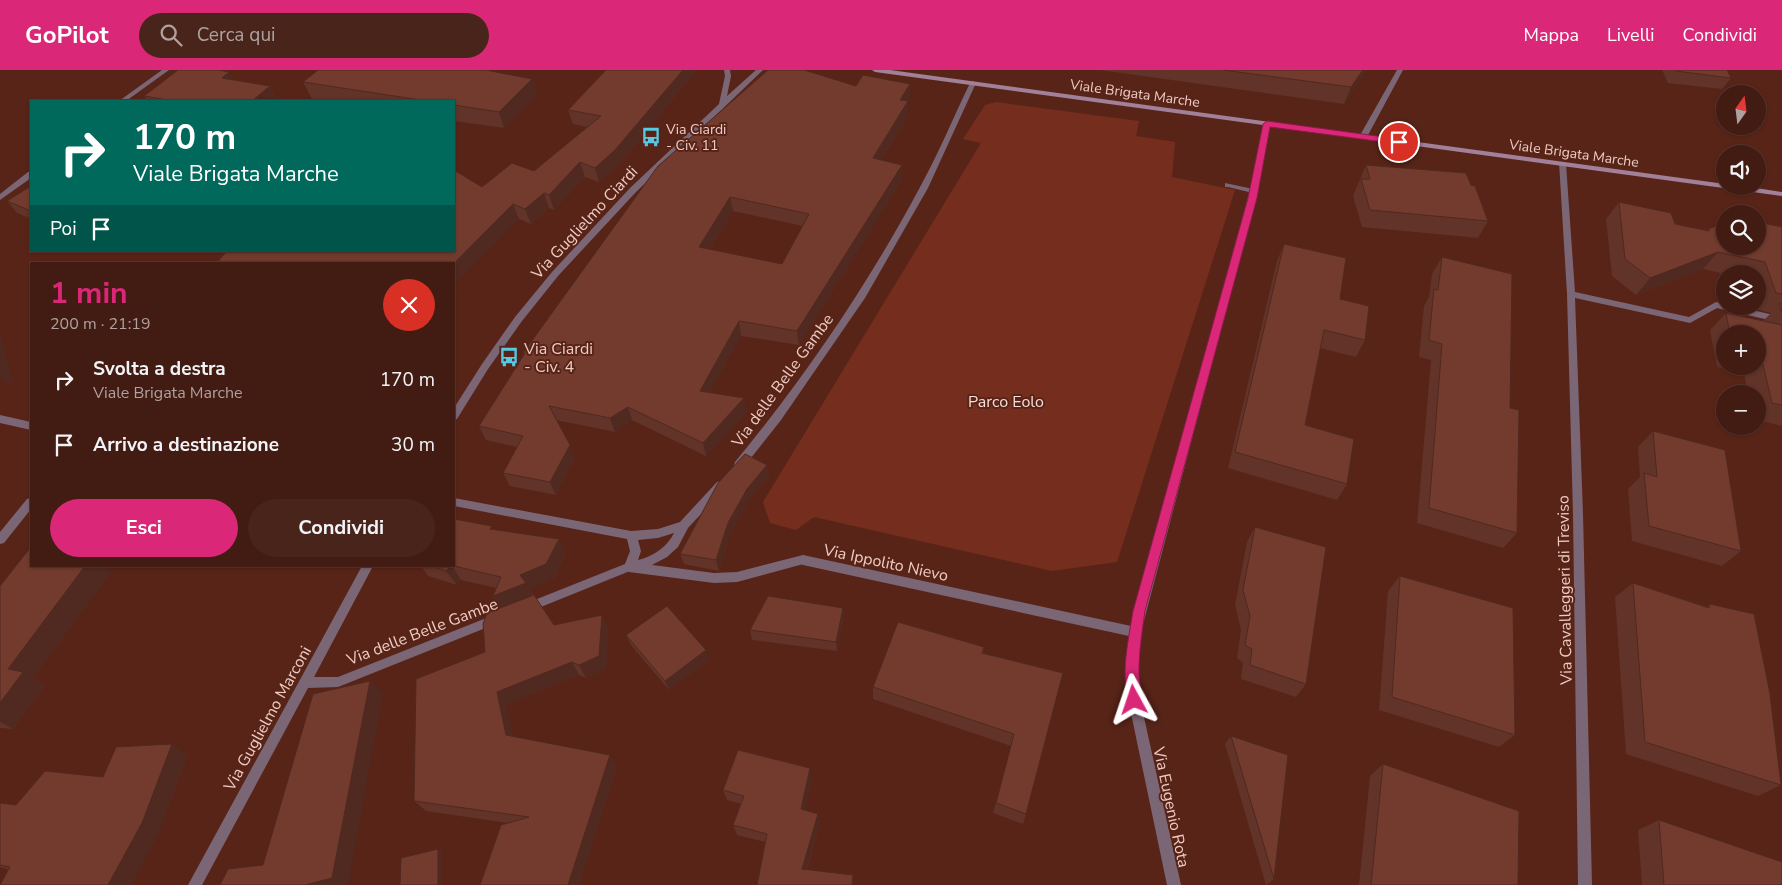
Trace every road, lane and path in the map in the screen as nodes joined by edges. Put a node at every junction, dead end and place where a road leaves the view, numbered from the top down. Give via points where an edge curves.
1 (166, 70) edge
2 (727, 70) edge
3 (760, 70) edge
4 (875, 70) edge
5 (1400, 70) edge
6 (973, 83) junction
7 (123, 100) edge
8 (722, 105) junction
9 (1267, 124) junction
10 (1362, 137) junction
11 (1562, 164) junction
12 (30, 175) edge
13 (1228, 185) dead end
14 (1253, 191) junction
15 (1782, 194) edge
16 (0, 198) edge
17 (1570, 294) junction
18 (1782, 320) edge
19 (455, 414) edge
20 (0, 419) edge
21 (30, 426) edge
22 (455, 502) edge
23 (30, 503) edge
24 (684, 525) junction
25 (631, 535) junction
26 (0, 540) edge
27 (367, 567) edge
28 (629, 567) junction
29 (1135, 632) junction
30 (304, 683) junction
31 (194, 885) edge
32 (1174, 885) edge
33 (1585, 885) edge

1 - 7 street
2 - 8 street
3 - 8 street, Via Guglielmo Ciardi
4 - 6 street, Viale Brigata Marche
5 - 10 street
6 - 9 street, Viale Brigata Marche
6 - 24 street, Via delle Belle Gambe via 924,188 862,296 778,417
8 - 19 street, Via Guglielmo Ciardi via 640,183 548,280 509,331
9 - 10 street, Viale Brigata Marche
9 - 14 street, Via Eugenio Rota
10 - 11 street, Viale Brigata Marche
11 - 15 street, Viale Brigata Marche
11 - 17 street, Via Cavalleggeri di Treviso
12 - 16 street
13 - 14 street
14 - 29 street, Via Eugenio Rota
17 - 18 street via 1690,320 1716,305
17 - 33 street, Via Cavalleggeri di Treviso
20 - 21 street
22 - 25 street
23 - 26 street
24 - 25 street via 665,533
24 - 28 street, Via delle Belle Gambe via 674,544 663,554
25 - 28 street via 636,547
27 - 30 street, Via Guglielmo Marconi
28 - 29 street, Via Ippolito Nievo via 714,578 737,577 803,560
28 - 30 street, Via delle Belle Gambe via 338,682
29 - 32 street, Via Eugenio Rota via 1134,700
30 - 31 street, Via Guglielmo Marconi

